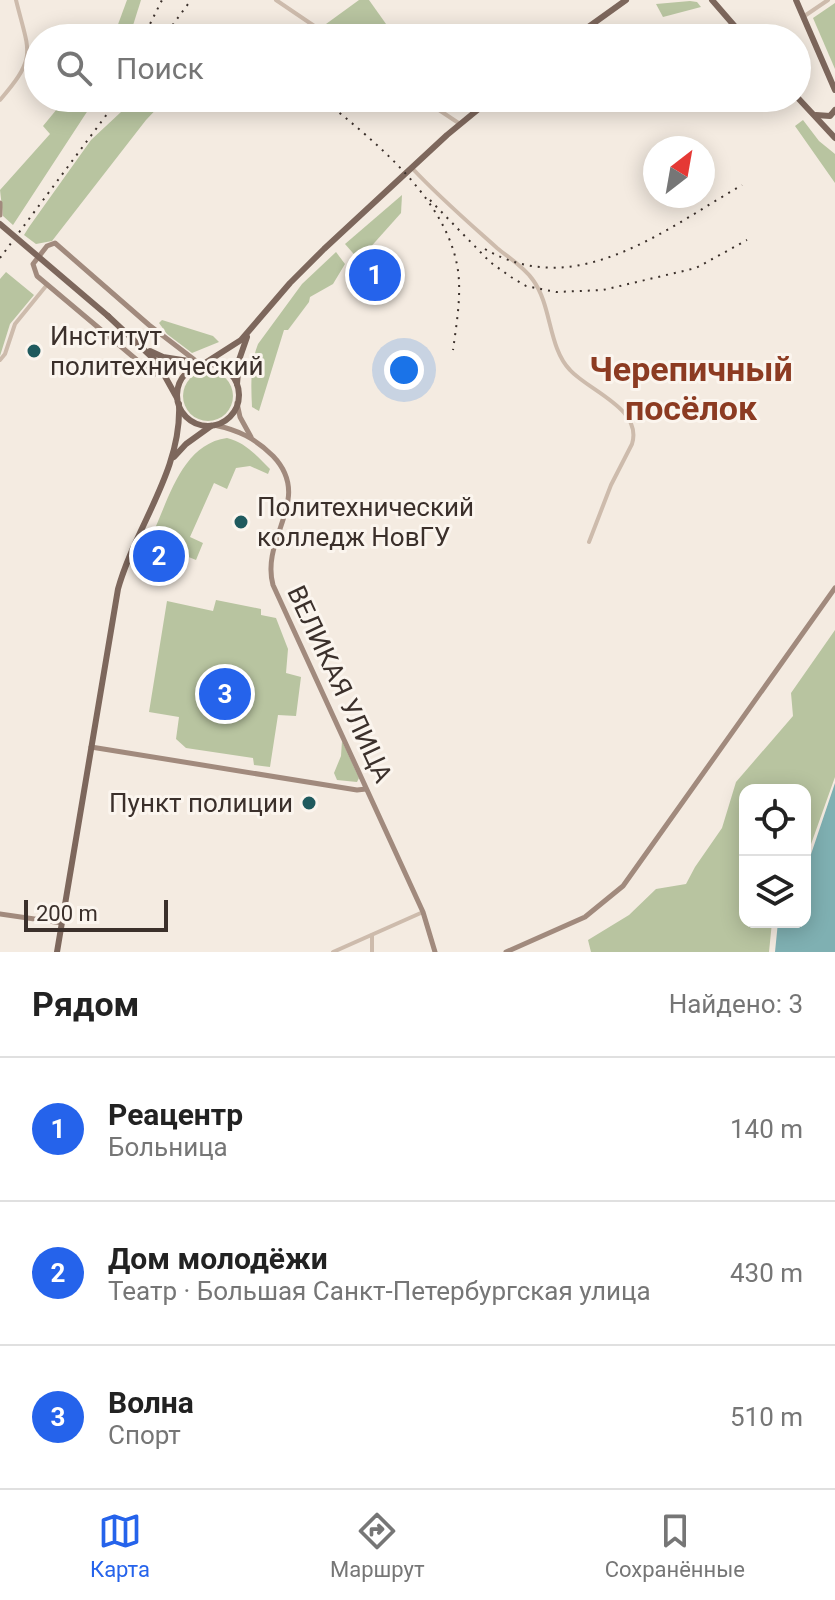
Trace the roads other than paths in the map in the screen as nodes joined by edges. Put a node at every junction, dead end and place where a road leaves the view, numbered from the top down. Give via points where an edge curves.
1 (16, 0) edge
2 (276, 0) edge
3 (626, 0) edge
4 (712, 0) edge
5 (796, 0) edge
6 (828, 0) edge
7 (803, 17) junction
8 (311, 24) edge
9 (593, 24) edge
10 (733, 24) edge
11 (806, 24) edge
12 (24, 33) edge
13 (811, 35) edge
14 (24, 70) edge
15 (835, 90) edge
16 (0, 100) edge
17 (835, 110) edge
18 (811, 111) edge
19 (442, 112) edge
20 (475, 112) edge
21 (811, 112) edge
22 (460, 124) junction
23 (835, 138) edge
24 (412, 168) junction
25 (0, 203) edge
26 (0, 215) edge
27 (0, 224) edge
28 (46, 286) junction
29 (248, 334) junction
30 (140, 344) junction
31 (0, 360) edge
32 (202, 363) junction
33 (163, 372) junction
34 (237, 387) junction
35 (178, 403) junction
36 (237, 403) junction
37 (212, 425) junction
38 (252, 438) junction
39 (171, 462) junction
40 (589, 542) dead end
41 (835, 588) edge
42 (91, 747) junction
43 (366, 789) junction
44 (423, 912) junction
45 (0, 914) edge
46 (62, 923) junction
47 (372, 935) junction
48 (57, 952) edge
49 (333, 952) edge
50 (372, 952) edge
51 (437, 952) edge
52 (506, 952) edge

1 - 12 street
2 - 8 street
3 - 9 main road
4 - 10 main road
5 - 7 main road
6 - 7 street
7 - 11 main road
13 - 15 main road
14 - 16 street
17 - 18 main road via 825,117
19 - 22 street
20 - 22 main road
21 - 23 main road
22 - 24 main road
24 - 29 main road via 302,270
24 - 40 street via 528,274 543,299 563,361 632,424 632,444
25 - 26 main road
27 - 30 main road, bridge
28 - 31 street via 15,324
28 - 32 main road via 33,264 55,243 149,325
28 - 33 main road via 150,371
29 - 32 main road
29 - 34 main road
30 - 32 main road via 163,357
30 - 33 main road
32 - 34 main road via 225,369
32 - 35 main road via 183,377
33 - 35 main road
34 - 36 main road
35 - 37 main road via 193,422
35 - 39 main road
36 - 37 main road via 227,419
36 - 38 main road
37 - 38 main road
37 - 39 main road
38 - 43 main road, ВЕЛИКАЯ УЛИЦА via 279,464 289,485 269,565 273,585
39 - 42 main road via 119,585
41 - 52 main road via 627,881 585,917
42 - 43 main road
42 - 46 main road
43 - 44 main road, ВЕЛИКАЯ УЛИЦА
44 - 47 street
44 - 51 main road, ВЕЛИКАЯ УЛИЦА
45 - 46 main road
46 - 48 main road
47 - 49 street
47 - 50 street

